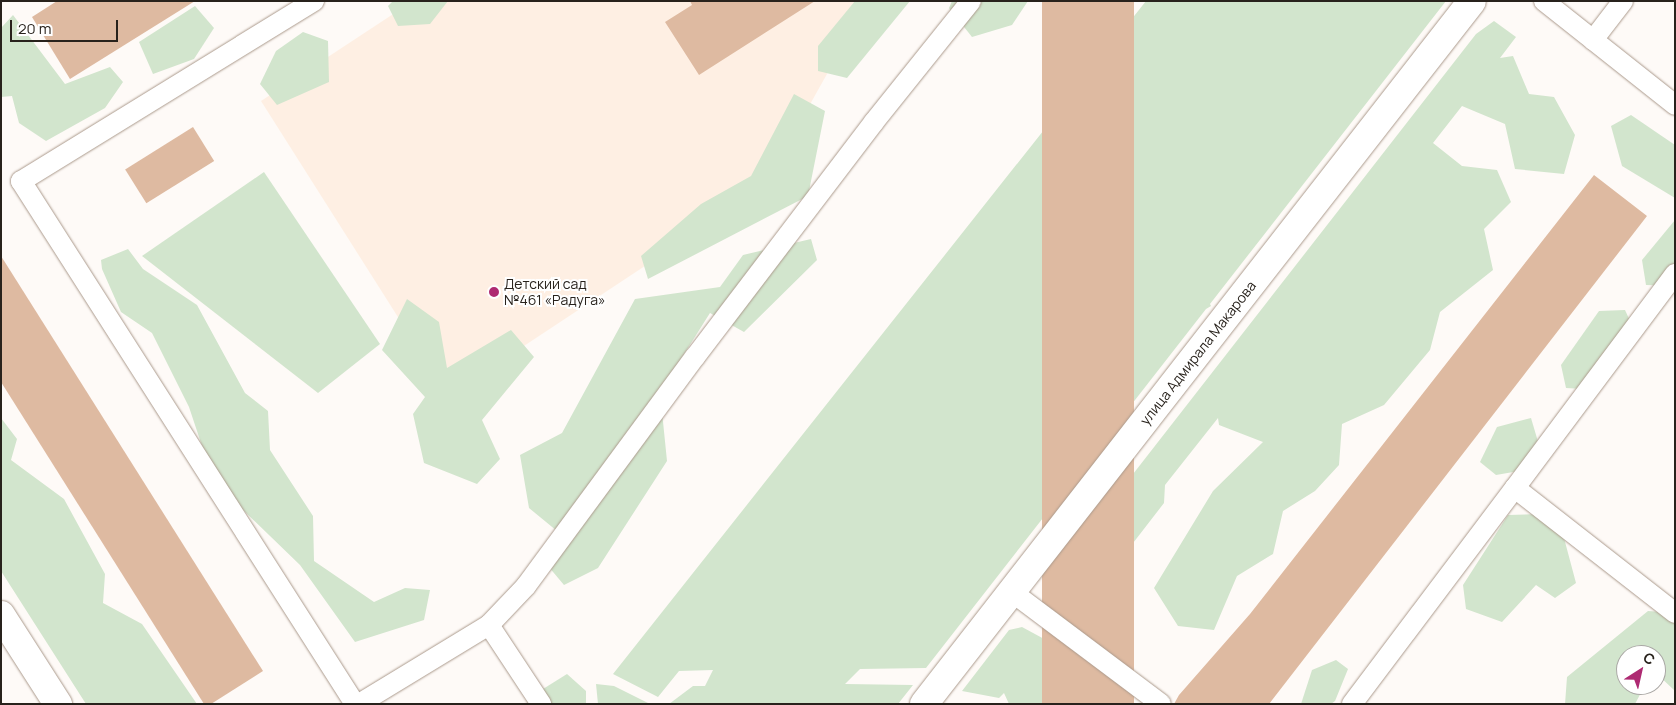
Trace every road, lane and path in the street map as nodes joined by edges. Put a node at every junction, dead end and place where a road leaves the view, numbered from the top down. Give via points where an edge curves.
1 (314, 1) edge
2 (971, 1) edge
3 (1472, 1) edge
4 (1544, 1) edge
5 (1623, 1) edge
6 (1593, 40) junction
7 (1675, 104) edge
8 (1675, 274) edge
9 (1515, 488) junction
10 (1012, 592) junction
11 (1675, 613) edge
12 (1, 615) edge
13 (489, 625) junction
14 (58, 704) edge
15 (355, 704) edge
16 (359, 704) edge
17 (541, 704) edge
18 (924, 704) edge
19 (1161, 704) edge
20 (1352, 704) edge

1 - 15 lane via 21,181
2 - 13 lane via 695,356 526,586
3 - 10 street, улица Адмирала Макарова
4 - 6 lane
5 - 6 lane
6 - 7 lane
8 - 9 lane
9 - 11 lane
9 - 20 lane
10 - 18 street, улица Адмирала Макарова
10 - 19 lane
12 - 14 street
13 - 16 lane
13 - 17 lane

